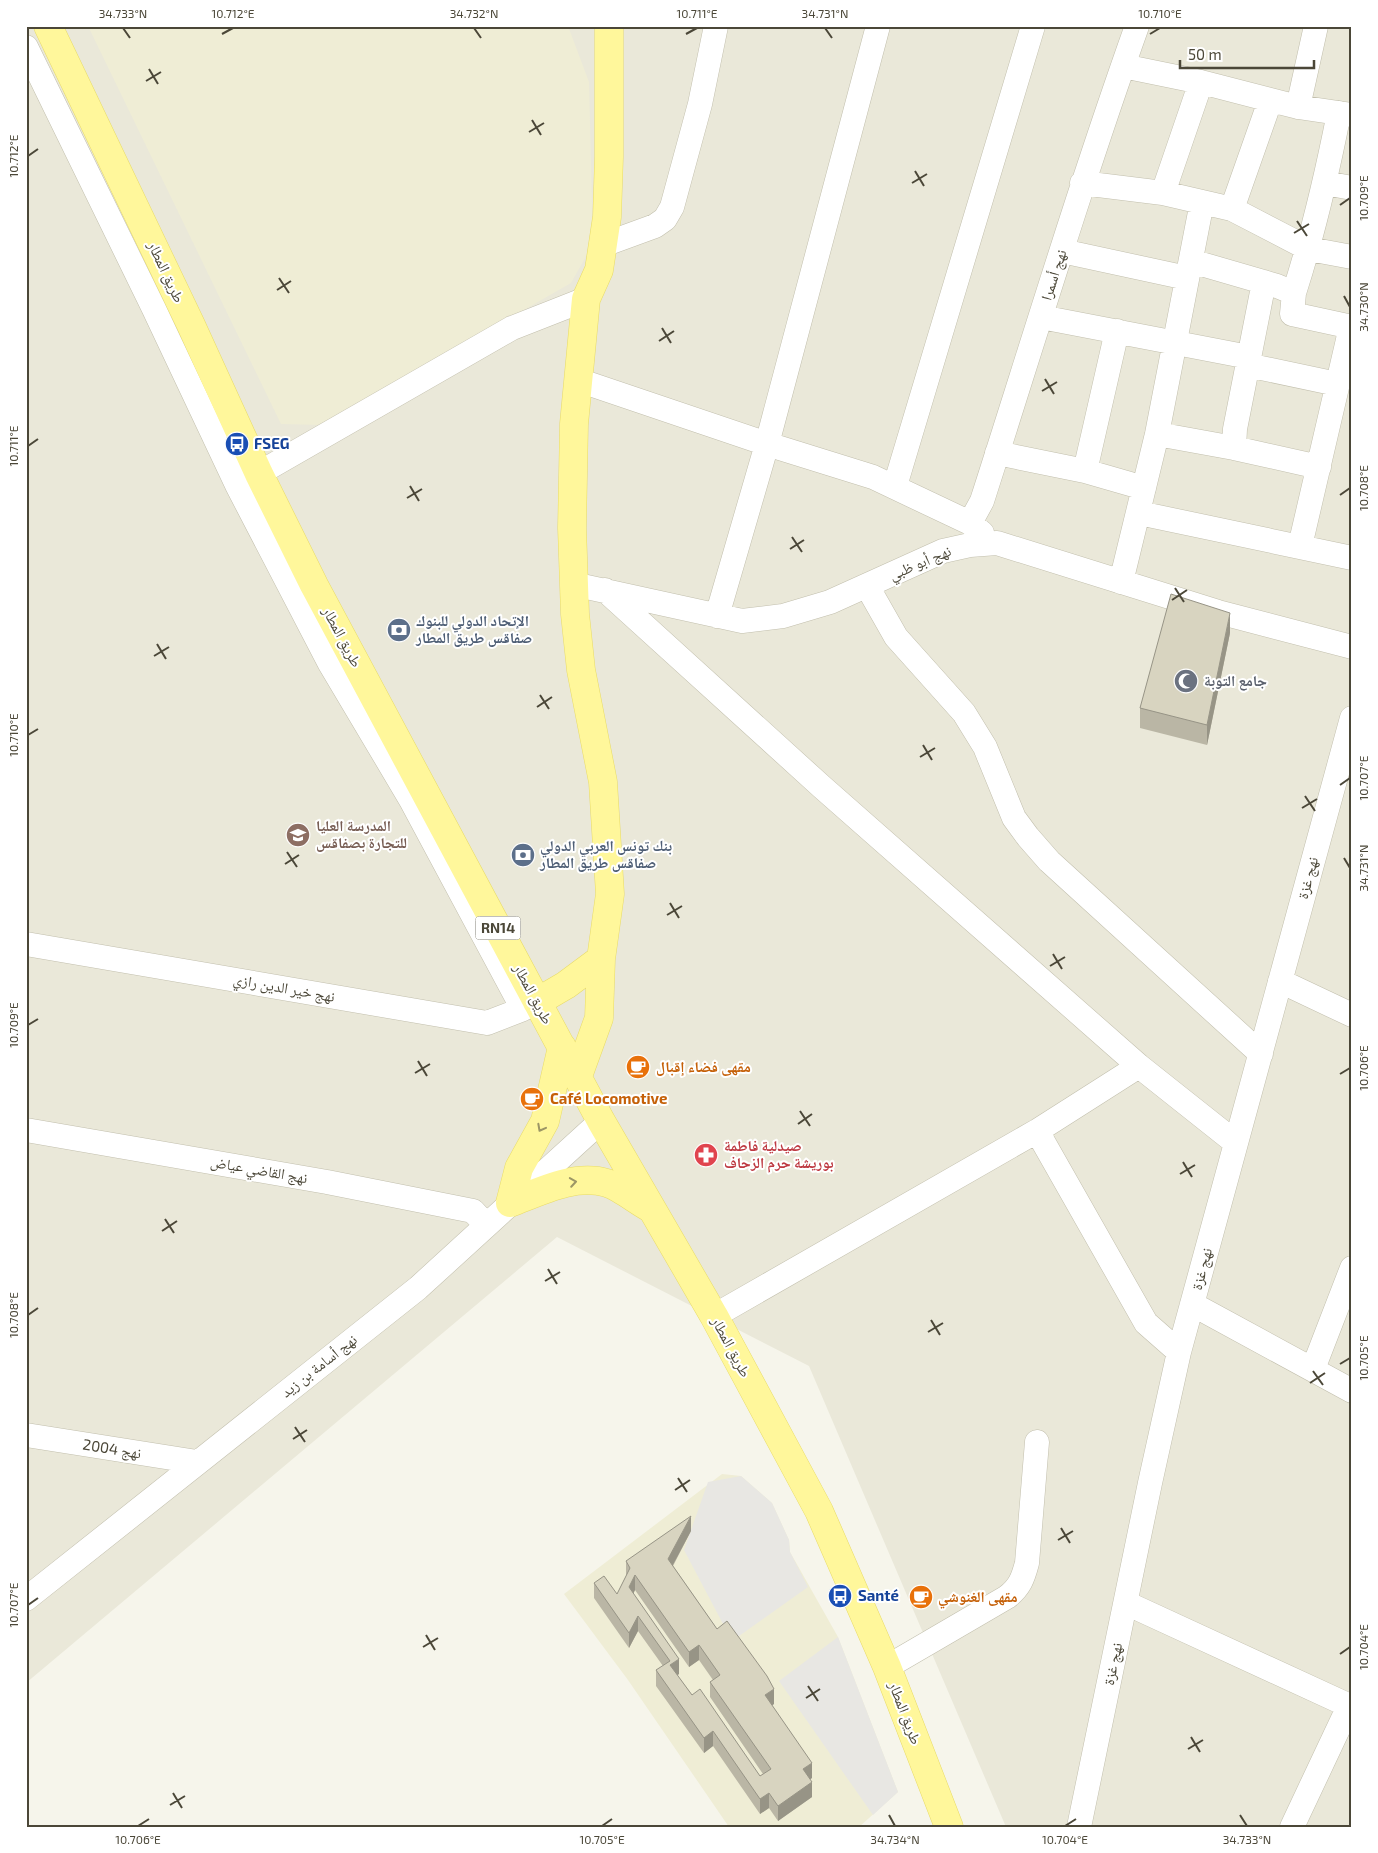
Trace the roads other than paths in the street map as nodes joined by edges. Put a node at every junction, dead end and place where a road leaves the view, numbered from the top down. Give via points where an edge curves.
1 (48, 26) edge
2 (609, 26) edge
3 (716, 26) edge
4 (878, 26) edge
5 (1033, 26) edge
6 (1137, 26) edge
7 (1316, 26) edge
8 (26, 47) edge
9 (1123, 66) junction
10 (1201, 82) junction
11 (1270, 101) junction
12 (1298, 108) junction
13 (1345, 114) edge
14 (1082, 182) junction
15 (1325, 182) junction
16 (1352, 188) edge
17 (1163, 193) junction
18 (1202, 202) junction
19 (1232, 209) junction
20 (604, 245) junction
21 (1309, 249) junction
22 (1062, 251) junction
23 (1352, 257) edge
24 (1189, 270) junction
25 (1264, 282) junction
26 (1294, 293) junction
27 (586, 299) junction
28 (1041, 317) junction
29 (1351, 327) edge
30 (1117, 331) junction
31 (1175, 343) junction
32 (1248, 361) junction
33 (578, 380) junction
34 (1341, 398) edge
35 (1157, 434) junction
36 (767, 444) junction
37 (1234, 448) junction
38 (997, 453) junction
39 (1319, 467) junction
40 (1085, 471) junction
41 (248, 479) junction
42 (895, 486) junction
43 (1144, 488) junction
44 (1138, 513) junction
45 (970, 524) junction
46 (997, 544) junction
47 (1300, 546) junction
48 (1352, 558) edge
49 (1121, 582) junction
50 (573, 584) junction
51 (868, 586) junction
52 (605, 590) junction
53 (717, 616) junction
54 (1352, 647) edge
55 (1352, 718) edge
56 (26, 944) edge
57 (601, 959) junction
58 (1280, 981) junction
59 (530, 1006) junction
60 (1352, 1015) edge
61 (562, 1047) junction
62 (1260, 1054) junction
63 (1140, 1066) junction
64 (578, 1076) junction
65 (601, 1121) junction
66 (26, 1130) edge
67 (1037, 1131) junction
68 (1236, 1143) junction
69 (510, 1202) junction
70 (652, 1209) junction
71 (486, 1225) junction
72 (1352, 1268) edge
73 (1192, 1304) junction
74 (714, 1316) junction
75 (1179, 1352) junction
76 (1313, 1369) junction
77 (1352, 1391) edge
78 (26, 1435) edge
79 (1036, 1442) dead end
80 (198, 1462) junction
81 (26, 1599) edge
82 (1126, 1603) junction
83 (887, 1667) junction
84 (1351, 1706) edge
85 (949, 1827) edge
86 (1079, 1827) edge
87 (1292, 1827) edge

1 - 41 main road, طريق المطار / RN14 via 191,325
2 - 20 main road via 610,157
3 - 20 street via 700,104 672,207 655,226
4 - 36 street
5 - 42 street
6 - 9 street, نهج أسمرا
7 - 12 street
8 - 41 street via 154,309
9 - 10 street
9 - 14 street, نهج أسمرا
10 - 11 street
10 - 17 street
11 - 12 street
11 - 19 street
12 - 13 street
13 - 15 street
14 - 17 street
14 - 22 street, نهج أسمرا
15 - 16 street
15 - 21 street
17 - 18 street
18 - 19 street
18 - 24 street
19 - 21 street
20 - 27 main road via 599,270
21 - 23 street
21 - 26 street
22 - 24 street
22 - 28 street, نهج أسمرا
24 - 25 street
24 - 31 street
25 - 26 street
25 - 32 street
26 - 29 street via 1292,314
27 - 33 main road
27 - 41 street via 512,328
28 - 30 street
28 - 38 street, نهج أسمرا
29 - 34 street
30 - 31 street
30 - 40 street
31 - 32 street
31 - 35 street
32 - 34 street
32 - 37 street
33 - 36 street
33 - 50 main road via 572,483
34 - 39 street
35 - 37 street
35 - 43 street
36 - 42 street
36 - 53 street
37 - 39 street
38 - 40 street
38 - 45 street, نهج أسمرا via 982,501
39 - 47 street
40 - 43 street
41 - 59 main road, طريق المطار / RN14 via 314,585
42 - 45 street
43 - 44 street
44 - 47 street
44 - 49 street
45 - 46 street
46 - 49 street, نهج أبو ظبي
46 - 51 street, نهج أبو ظبي via 970,545 944,551
47 - 48 street
49 - 54 street, نهج أبو ظبي via 1218,612
50 - 52 street, نهج أبو ظبي
50 - 57 main road via 581,670 603,782 610,894
51 - 53 street, نهج أبو ظبي via 783,616 742,621
51 - 62 street via 896,636 964,713 984,747 1014,818 1028,837 1049,861
52 - 53 street, نهج أبو ظبي
52 - 63 street via 822,787
55 - 58 street, نهج غزة
56 - 59 street, نهج خير الدين رازي via 487,1023
57 - 59 main road
57 - 64 main road via 599,1018
58 - 60 street
58 - 62 street, نهج غزة
59 - 61 main road, طريق المطار / RN14
61 - 64 main road, طريق المطار / RN14
61 -> 69 main road via 545,1121 519,1168
62 - 68 street, نهج غزة
63 - 67 street
63 - 68 street
64 - 65 main road, طريق المطار / RN14
65 - 69 street, نهج أسامة بن زيد
65 - 70 main road, طريق المطار / RN14
66 - 71 street, نهج القاضي عياض via 327,1182 473,1211
67 - 74 street
67 - 75 street via 1146,1323
68 - 73 street, نهج غزة
69 -> 70 main road via 558,1185 592,1180 608,1183
69 - 71 street, نهج أسامة بن زيد
70 - 74 main road, طريق المطار / RN14
71 - 80 street, نهج أسامة بن زيد via 418,1288
72 - 76 street
73 - 75 street, نهج غزة
73 - 76 street
74 - 83 main road, طريق المطار / RN14 via 819,1511
75 - 82 street, نهج غزة
76 - 77 street
78 - 80 street, نهج 2004
79 - 83 street via 1027,1562 1016,1590
80 - 81 street, نهج أسامة بن زيد
82 - 84 street
82 - 86 street, نهج غزة
83 - 85 main road, طريق المطار / RN14
84 - 87 street

